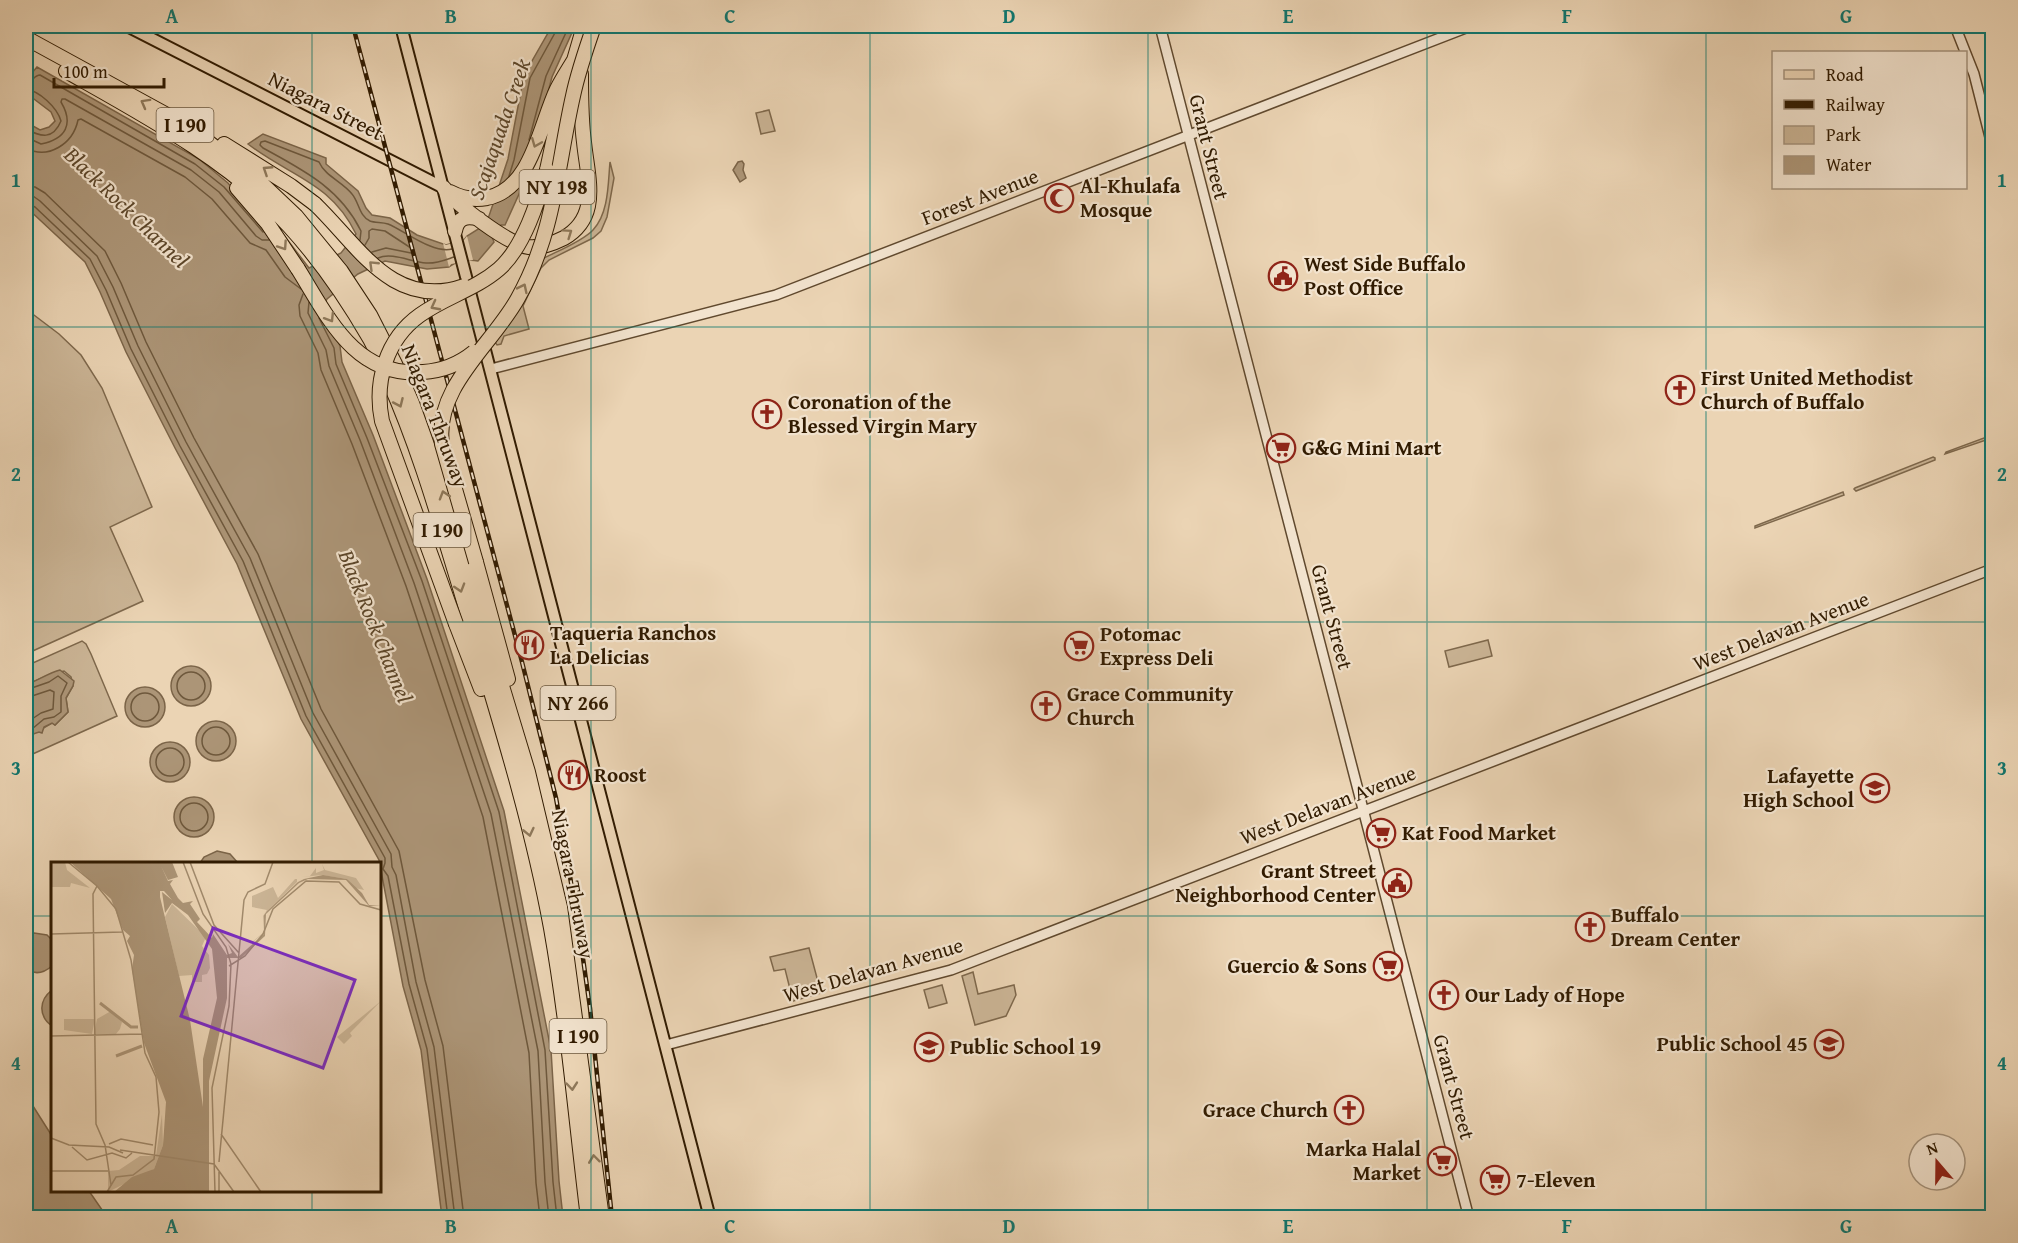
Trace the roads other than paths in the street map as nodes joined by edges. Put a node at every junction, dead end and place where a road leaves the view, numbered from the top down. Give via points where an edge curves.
1 (127, 26) edge
2 (401, 26) edge
3 (584, 26) edge
4 (594, 26) edge
5 (1160, 26) edge
6 (1471, 26) edge
7 (1955, 26) edge
8 (26, 38) edge
9 (26, 48) edge
10 (1965, 51) edge
11 (1967, 56) edge
12 (578, 62) junction
13 (187, 126) junction
14 (1188, 136) junction
15 (1992, 145) edge
16 (197, 149) junction
17 (444, 188) junction
18 (482, 220) junction
19 (456, 236) junction
20 (316, 249) junction
21 (486, 278) junction
22 (492, 338) junction
23 (491, 369) junction
24 (1992, 569) edge
25 (521, 774) junction
26 (1365, 810) junction
27 (666, 1045) junction
28 (588, 1218) edge
29 (602, 1218) edge
30 (710, 1218) edge
31 (1469, 1218) edge

1 - 17 main road, Niagara Street
2 - 17 main road
3 - 12 highway, NY 198
4 - 12 highway, NY 198, bridge
5 - 14 street, Grant Street
6 - 14 street, Forest Avenue
7 - 10 street
13 -> 8 highway, Niagara Thruway / I 190
9 - 16 highway, Niagara Thruway / I 190
11 - 15 street
12 -> 17 highway via 557,88 523,172 512,186 489,197 465,198
18 -> 12 highway, bridge via 518,245 532,248 572,232 583,219 588,204
12 - 21 highway, NY 198, bridge via 538,199 521,239 501,268
22 -> 12 highway, NY 198, bridge via 518,298 545,239
13 - 20 highway, Niagara Thruway / I 190 via 257,179 296,216
21 -> 13 highway, bridge via 436,291 397,283 377,271 315,204 258,164
14 - 23 street, Forest Avenue via 776,295
14 - 26 street, Grant Street
16 - 20 highway, Niagara Thruway / I 190 via 265,201
16 -> 22 highway, bridge via 246,196 343,338 359,354 403,372 437,371 464,360
17 - 18 highway via 453,201
17 - 19 main road, NY 266
18 - 19 highway via 463,218 456,225
19 - 23 main road, NY 266
20 -> 25 highway, Niagara Thruway / I 190 via 371,340 407,421
25 -> 20 highway, Niagara Thruway / I 190 via 430,454 395,364 361,301
21 -> 25 highway, bridge via 409,325 387,355 378,404 497,735
22 - 25 highway, bridge via 453,389 441,435 502,650
23 - 27 main road, NY 266
24 - 26 street, West Delavan Avenue
25 -> 28 highway, Niagara Thruway / I 190 via 568,1034
29 -> 25 highway, Niagara Thruway / I 190 via 561,908
26 - 27 street, West Delavan Avenue via 951,970
26 - 31 street, Grant Street
27 - 30 main road, NY 266

